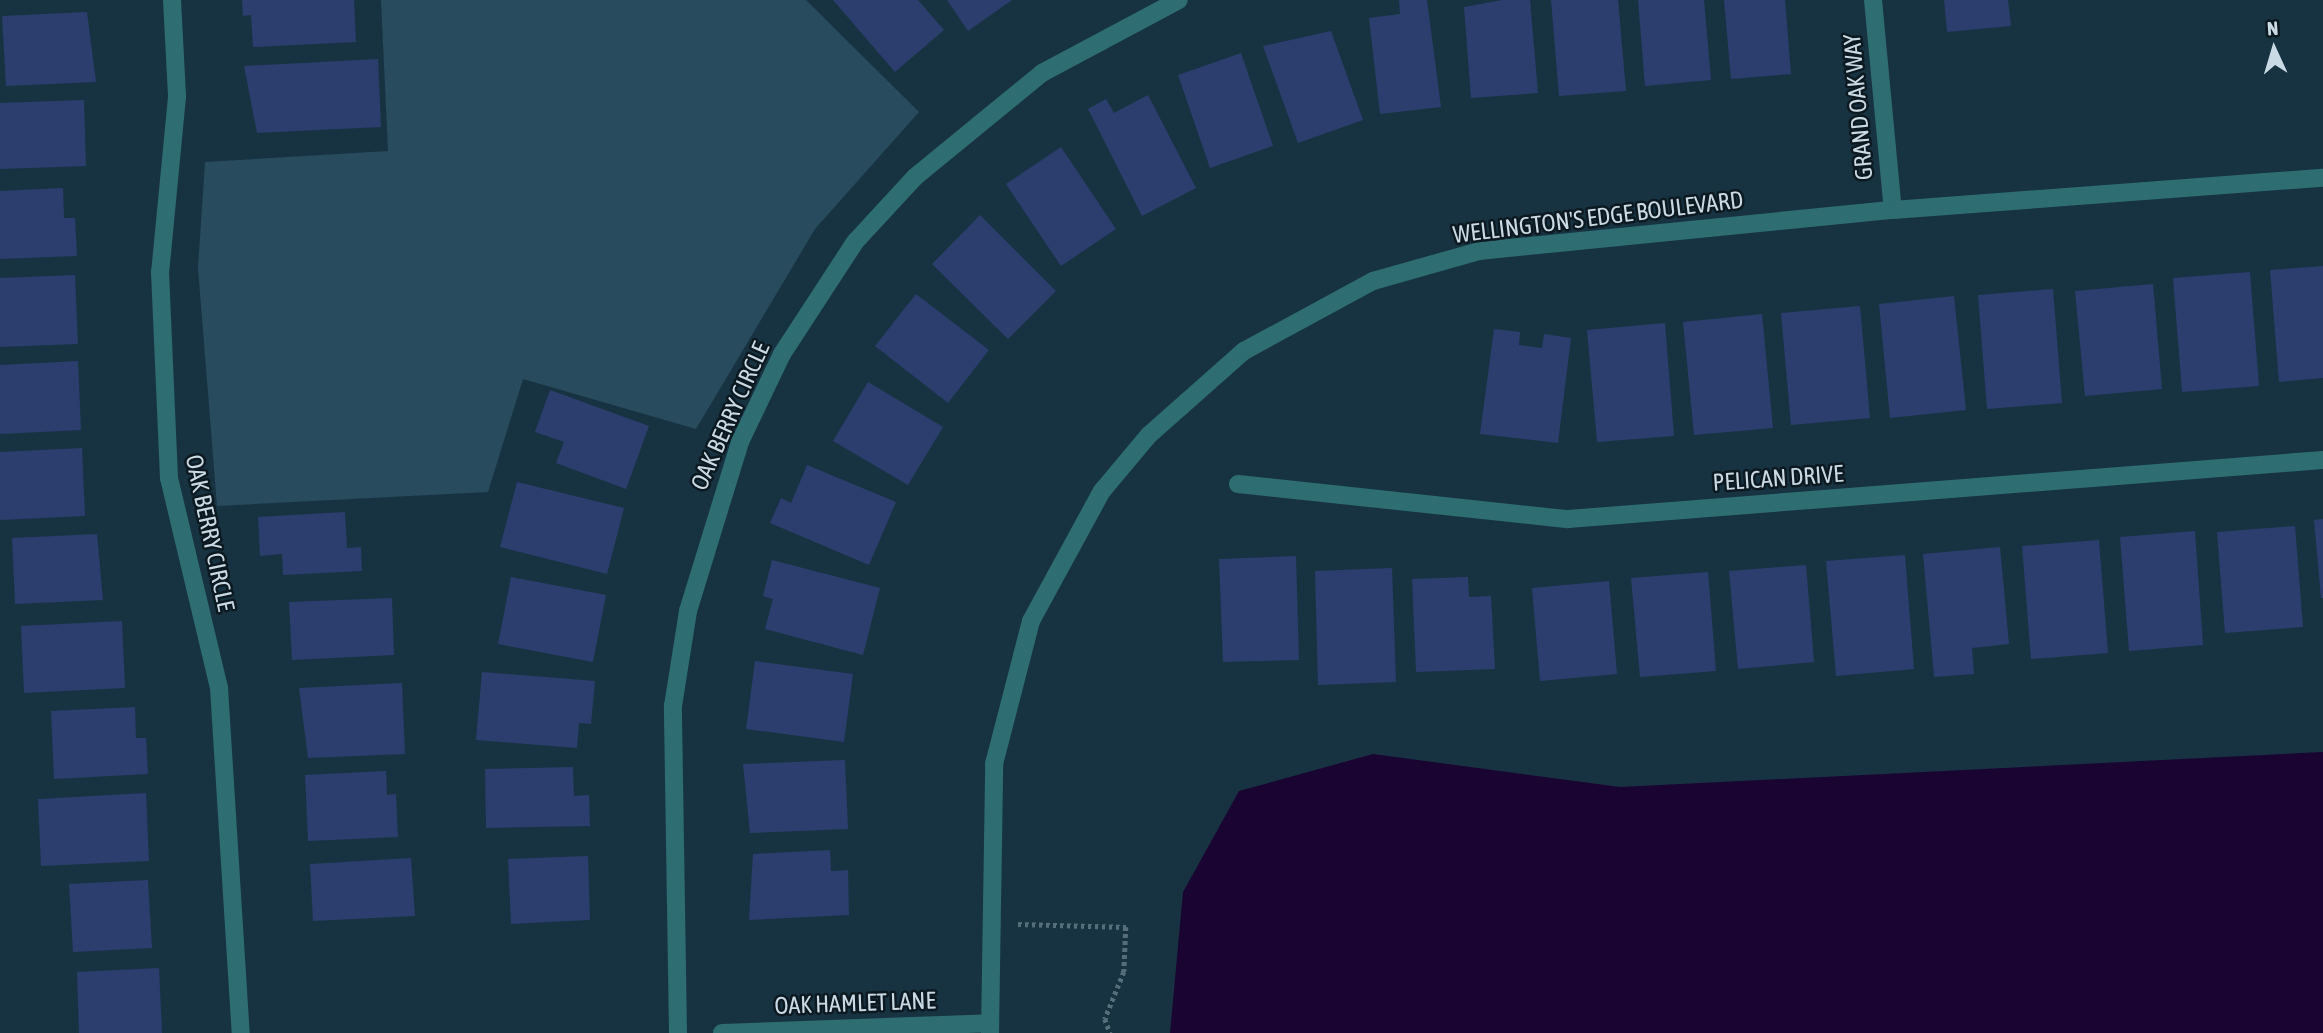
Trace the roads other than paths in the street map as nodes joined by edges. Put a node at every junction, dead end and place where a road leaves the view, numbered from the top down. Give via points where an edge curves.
1 (172, 0) edge
2 (1179, 0) edge
3 (1873, 0) edge
4 (2323, 178) edge
5 (1892, 210) junction
6 (2323, 460) edge
7 (1238, 484) dead end
8 (990, 1028) edge
9 (241, 1033) edge
10 (678, 1033) edge
11 (722, 1033) edge

1 - 9 street, OAK BERRY CIRCLE via 177,97 160,272 169,465 219,688
2 - 10 street, OAK BERRY CIRCLE via 1042,73 915,177 855,243 782,354 712,518 688,611 673,706
3 - 5 street, GRAND OAK WAY
4 - 5 street, WELLINGTON'S EDGE BOULEVARD
5 - 8 street, WELLINGTON'S EDGE BOULEVARD via 1479,251 1433,261 1306,312 1194,391 1102,491 1062,554 1008,691 988,837
6 - 7 street, PELICAN DRIVE via 1568,519
8 - 11 street, OAK HAMLET LANE

